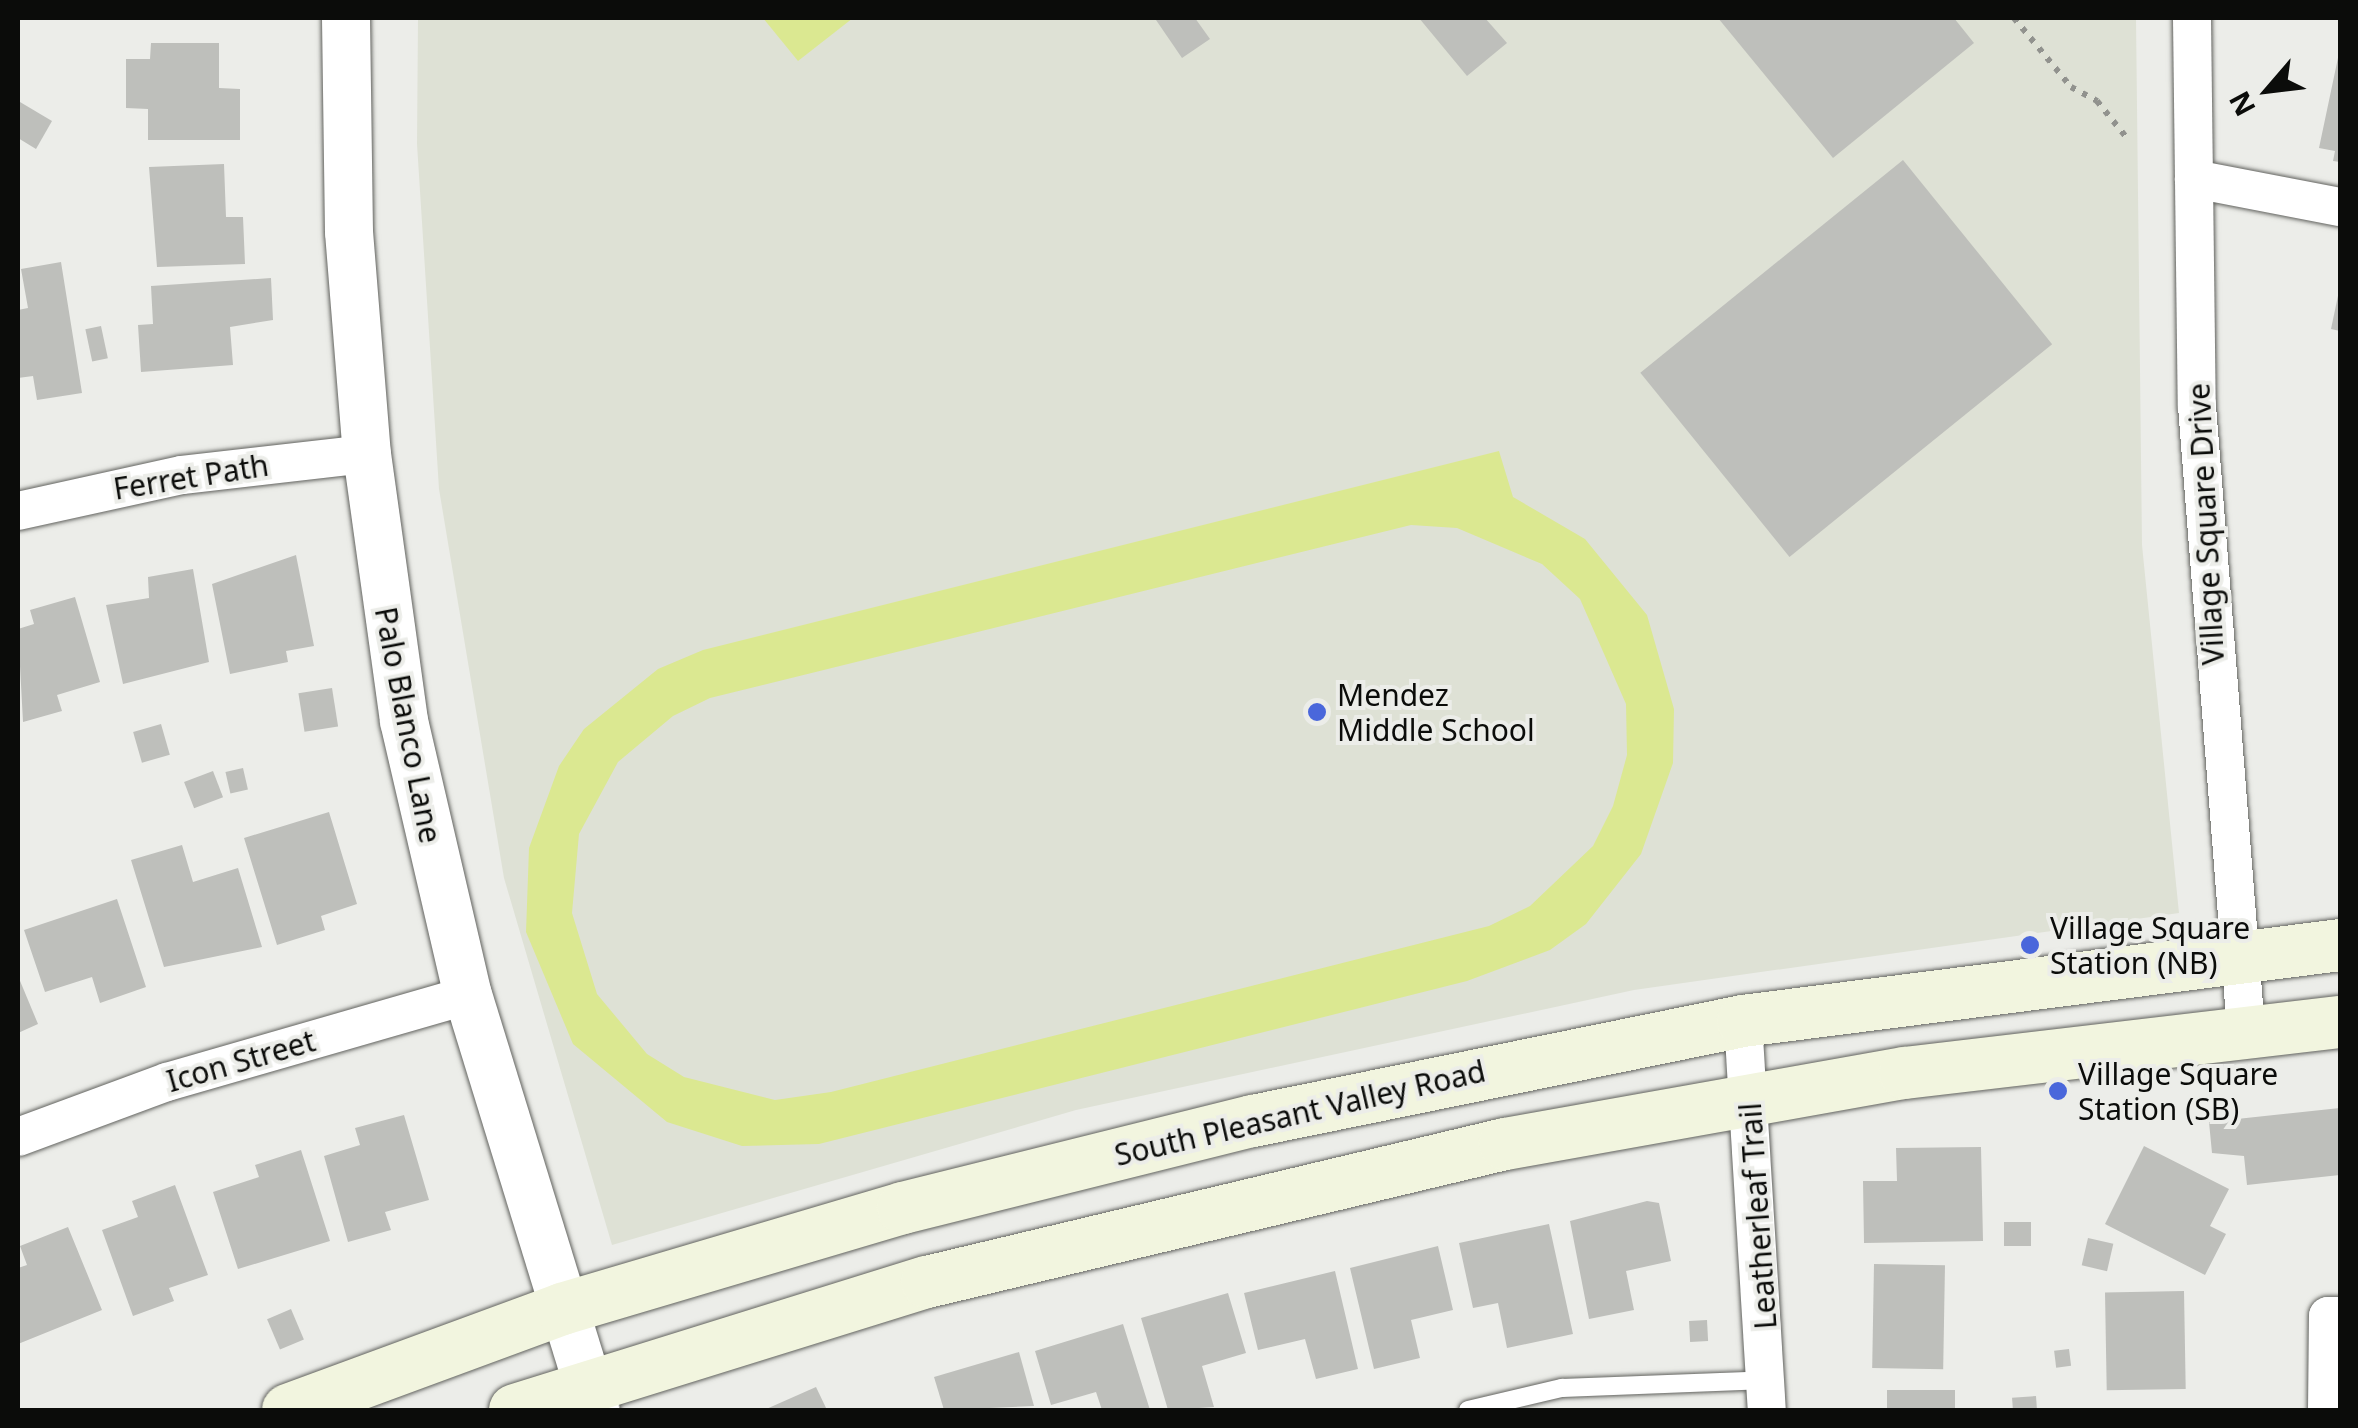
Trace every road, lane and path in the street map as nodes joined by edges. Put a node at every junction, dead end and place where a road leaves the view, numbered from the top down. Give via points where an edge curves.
1 (346, 18) edge
2 (2014, 18) edge
3 (2192, 18) edge
4 (2127, 138) dead end
5 (2194, 180) junction
6 (2340, 208) edge
7 (367, 454) junction
8 (18, 511) edge
9 (2340, 944) edge
10 (2238, 952) junction
11 (468, 996) junction
12 (1743, 1021) junction
13 (2340, 1022) edge
14 (2246, 1030) junction
15 (1750, 1098) junction
16 (18, 1137) edge
17 (562, 1309) junction
18 (2340, 1316) edge
19 (1767, 1395) edge
20 (591, 1398) edge
21 (288, 1410) edge
22 (515, 1410) edge
23 (1468, 1410) edge
24 (2327, 1410) edge

1 - 7 street, Palo Blanco Lane via 350,232
2 - 4 path via 2071,87 2097,101
3 - 5 street, Village Square Drive
5 - 6 street
5 - 10 street, Village Square Drive via 2198,426
7 - 8 street, Ferret Path via 182,475
7 - 11 street, Palo Blanco Lane via 404,722
9 - 10 main road, South Pleasant Valley Road
10 - 12 main road, South Pleasant Valley Road
10 - 14 street, Village Square Drive
11 - 16 street, Icon Street via 166,1082
11 - 17 street, Palo Blanco Lane
12 - 15 street, Leatherleaf Trail
12 - 17 main road, South Pleasant Valley Road via 1234,1125 903,1208
13 - 14 main road
14 - 15 main road
15 - 19 street, Leatherleaf Trail
15 - 20 main road via 1264,1196 927,1282
17 - 20 street, Palo Blanco Lane
17 - 21 main road, South Pleasant Valley Road
18 - 24 street via 2328,1316
19 - 23 lane via 1562,1388
20 - 22 main road

